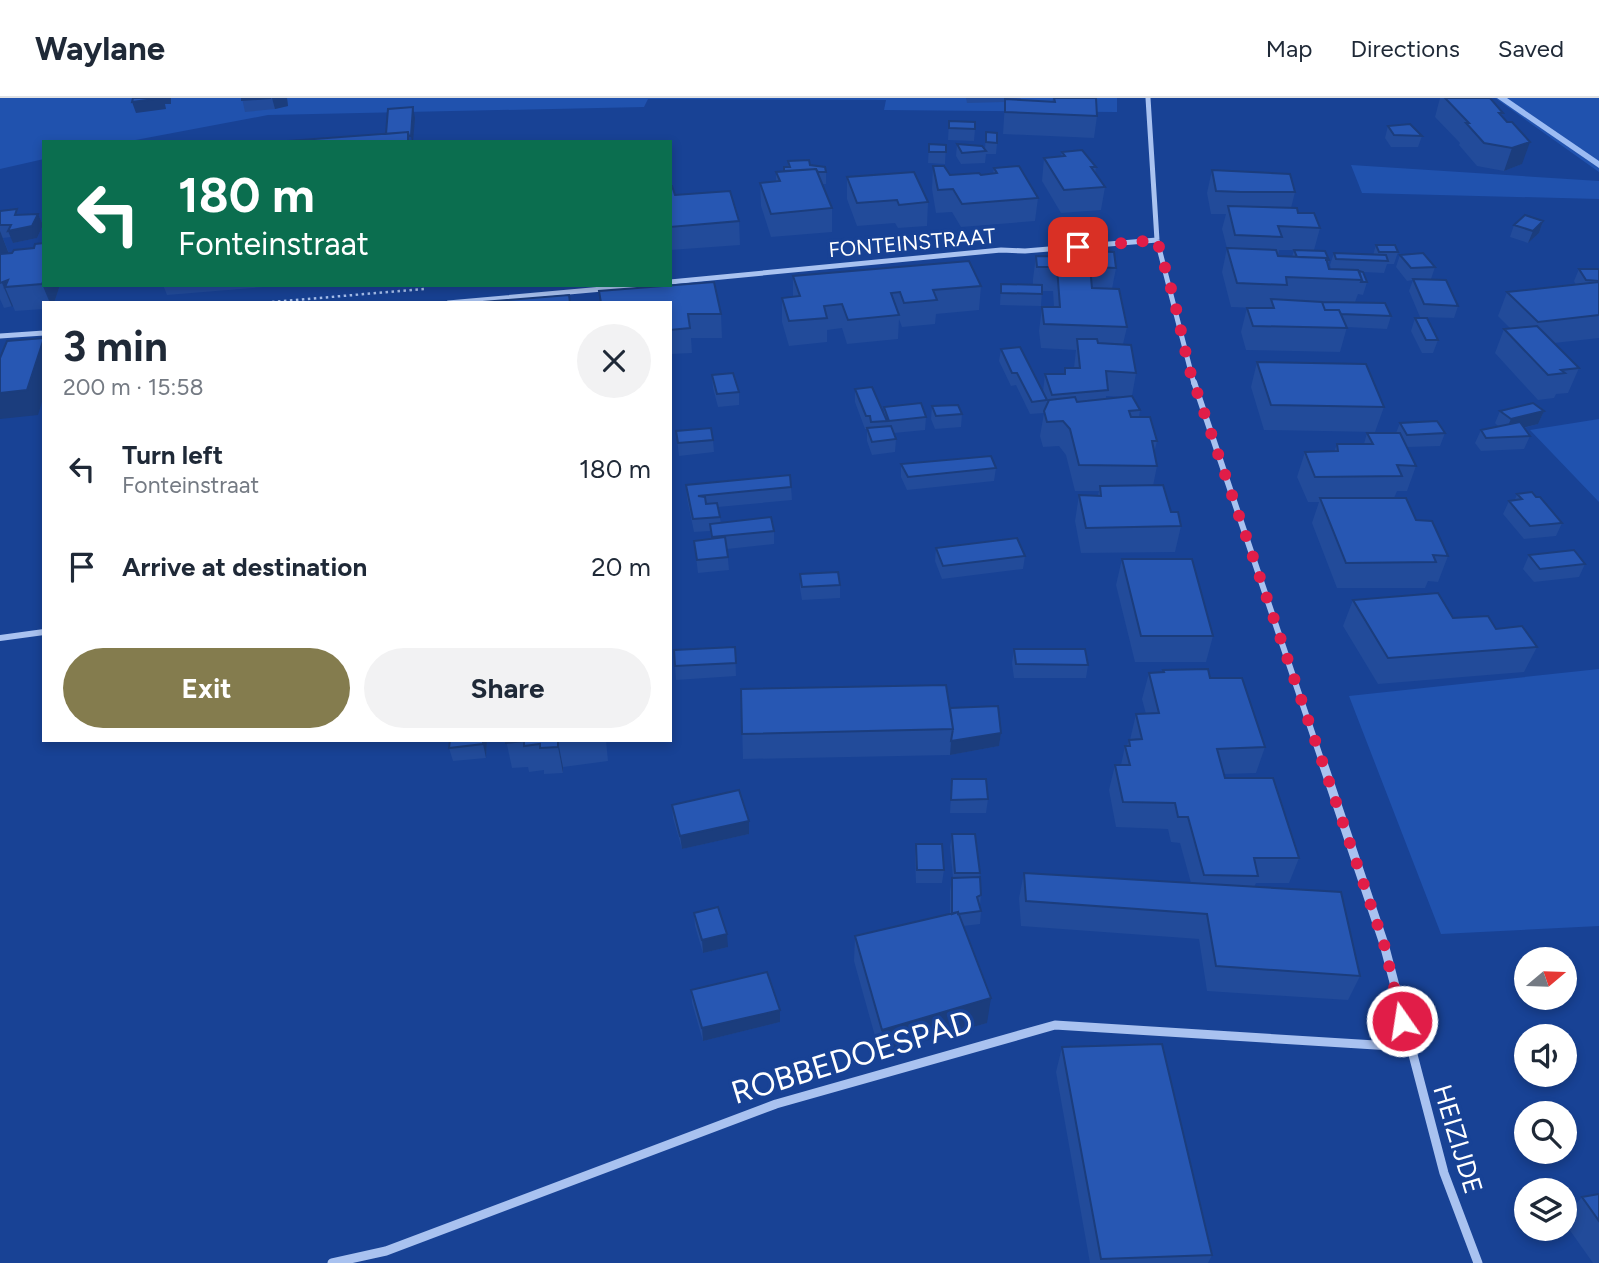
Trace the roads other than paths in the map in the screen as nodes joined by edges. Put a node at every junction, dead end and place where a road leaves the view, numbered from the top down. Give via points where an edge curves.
1 (1148, 98) edge
2 (1157, 240) junction
3 (672, 282) edge
4 (625, 287) edge
5 (470, 301) edge
6 (42, 333) edge
7 (0, 336) edge
8 (42, 632) edge
9 (0, 638) edge
10 (1408, 1047) junction
11 (332, 1263) edge
12 (1478, 1263) edge

1 - 2 street, HEIZIJDE
2 - 3 street, FONTEINSTRAAT
2 - 10 street, HEIZIJDE via 1189,368 1384,944
4 - 5 street
6 - 7 street
8 - 9 street
10 - 11 street, ROBBEDOESPAD via 1055,1025 776,1104 386,1251
10 - 12 street, HEIZIJDE via 1444,1172

